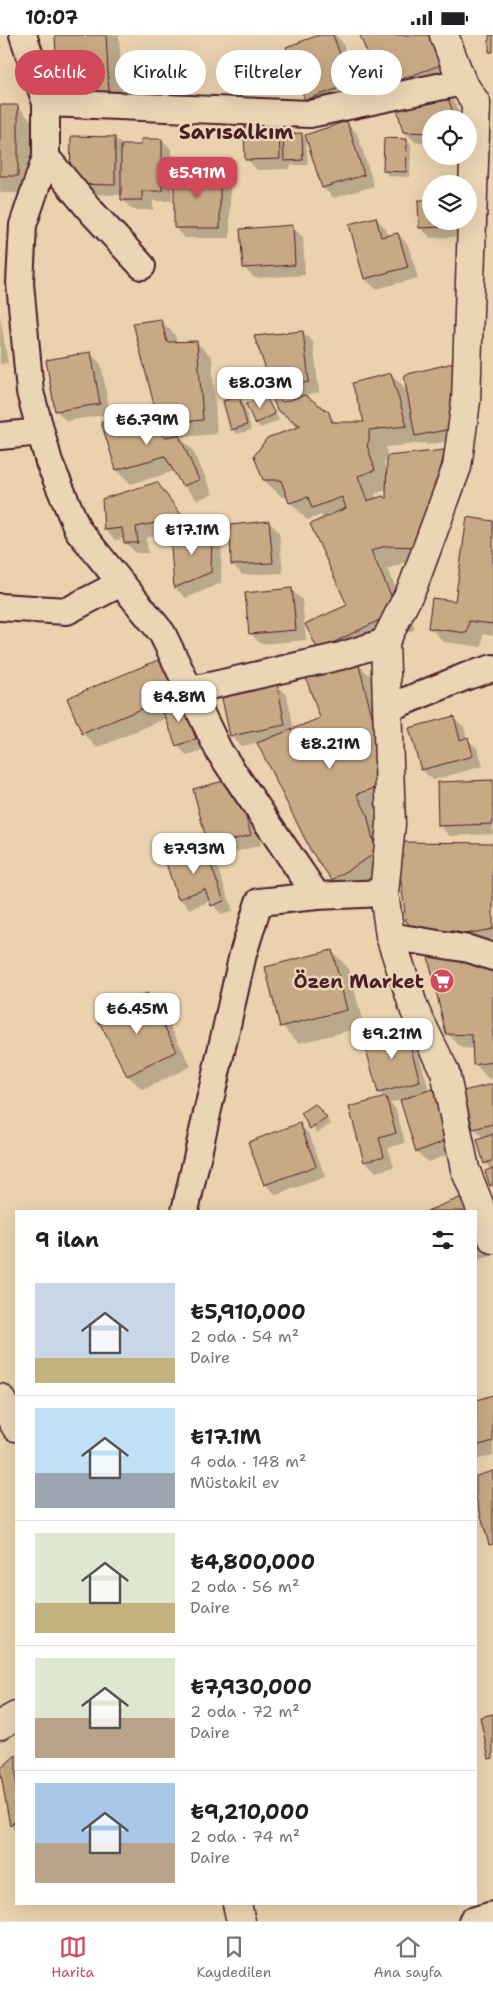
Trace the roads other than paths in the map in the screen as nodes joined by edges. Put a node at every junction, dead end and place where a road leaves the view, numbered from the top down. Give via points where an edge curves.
1 (23, 35) edge
2 (444, 35) edge
3 (462, 82) junction
4 (46, 103) junction
5 (46, 157) junction
6 (142, 266) dead end
7 (41, 432) junction
8 (0, 436) edge
9 (120, 583) junction
10 (0, 607) edge
11 (386, 642) junction
12 (493, 668) edge
13 (192, 691) junction
14 (388, 708) junction
15 (384, 893) junction
16 (317, 896) junction
17 (390, 936) junction
18 (493, 957) edge
19 (186, 1210) edge
20 (493, 1239) edge
21 (0, 1398) edge
22 (15, 1425) edge
23 (15, 1717) edge
24 (0, 1725) edge
25 (237, 1905) edge
26 (493, 1915) edge
27 (241, 1921) edge
28 (472, 1921) edge

1 - 4 street
2 - 3 street
3 - 4 street via 310,114
3 - 11 street via 476,103 466,401 457,467 412,586
4 - 5 street
5 - 6 street
5 - 7 street via 23,225 20,283 30,392
7 - 8 street
7 - 9 street via 49,462 78,530
9 - 10 street via 68,611
9 - 13 street via 162,633
11 - 13 street via 341,656
11 - 14 street
12 - 14 street
13 - 16 street via 219,751
14 - 15 street via 391,824
15 - 16 street
15 - 17 street
16 - 19 street via 259,902 244,953
17 - 18 street via 468,949
17 - 20 street via 415,1011 445,1072 465,1169
21 - 22 street
23 - 24 street
25 - 27 street
26 - 28 street

